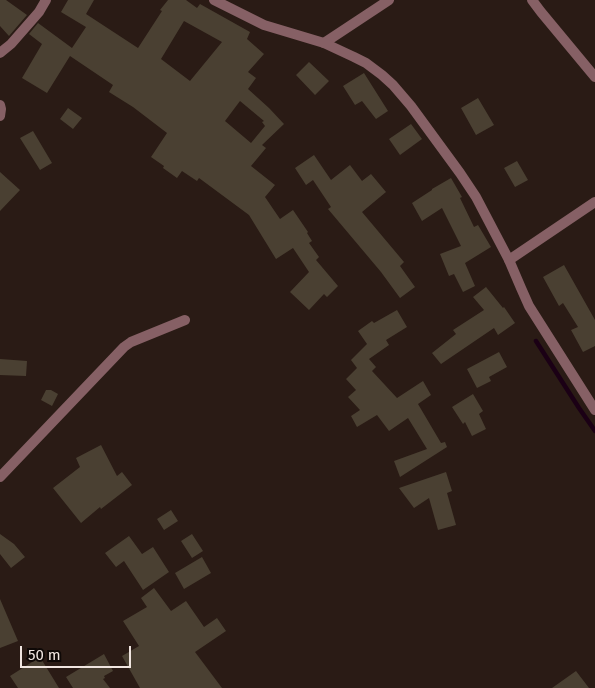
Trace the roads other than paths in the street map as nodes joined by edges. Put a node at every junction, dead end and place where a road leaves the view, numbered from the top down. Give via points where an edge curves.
1 (46, 0) edge
2 (214, 0) edge
3 (389, 0) edge
4 (532, 0) edge
5 (324, 42) junction
6 (0, 53) edge
7 (595, 77) edge
8 (0, 105) edge
9 (0, 116) edge
10 (595, 202) edge
11 (509, 260) junction
12 (185, 320) dead end
13 (594, 407) edge
14 (0, 476) edge

1 - 6 street via 39,12
2 - 5 street via 264,25
3 - 5 street
4 - 7 street
5 - 11 street via 366,63 393,85 411,106 476,198
8 - 9 street
10 - 11 street
11 - 13 street via 530,306
12 - 14 street via 124,347

